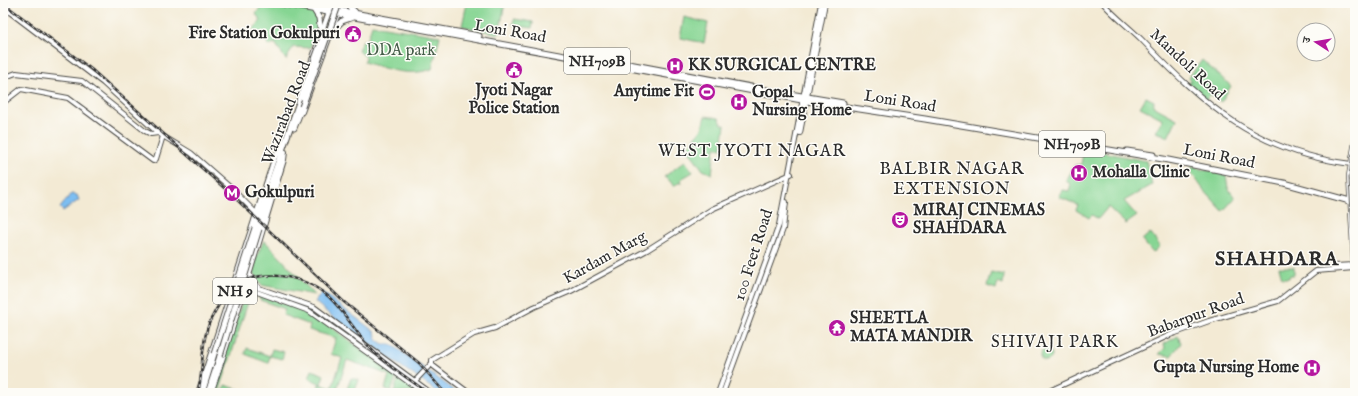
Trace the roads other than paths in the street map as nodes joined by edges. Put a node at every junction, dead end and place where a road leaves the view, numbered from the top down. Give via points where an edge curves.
1 (279, 3) edge
2 (299, 3) edge
3 (321, 3) edge
4 (336, 3) edge
5 (340, 3) edge
6 (346, 3) edge
7 (821, 3) edge
8 (825, 3) edge
9 (1104, 3) edge
10 (3, 7) edge
11 (314, 8) junction
12 (330, 8) edge
13 (338, 12) junction
14 (357, 15) junction
15 (324, 26) junction
16 (818, 27) junction
17 (332, 30) junction
18 (321, 34) junction
19 (3, 78) edge
20 (301, 98) joint
21 (805, 98) junction
22 (3, 103) edge
23 (300, 106) junction
24 (297, 120) junction
25 (291, 127) junction
26 (158, 134) junction
27 (163, 138) junction
28 (1355, 142) edge
29 (285, 149) junction
30 (1355, 154) edge
31 (281, 158) junction
32 (1351, 164) junction
33 (790, 175) junction
34 (1350, 199) junction
35 (257, 214) junction
36 (1354, 227) edge
37 (1354, 266) edge
38 (249, 272) junction
39 (1355, 281) edge
40 (234, 282) junction
41 (245, 285) junction
42 (261, 291) junction
43 (241, 297) junction
44 (747, 321) junction
45 (220, 327) junction
46 (231, 331) junction
47 (431, 363) junction
48 (415, 381) junction
49 (198, 393) edge
50 (202, 393) edge
51 (209, 393) edge
52 (424, 393) edge
53 (431, 393) edge
54 (469, 393) edge
55 (718, 393) edge
56 (723, 393) edge
57 (1045, 393) edge

1 - 11 highway, Loni Road / NH709B
2 - 11 highway, Loni Road / NH709B
3 - 11 highway
4 - 20 highway, NH 9, bridge
5 - 13 street, Wazirabad Road
5 - 23 highway, NH 9, bridge
6 - 14 highway
7 - 16 street, 100 Feet Road
8 - 16 street, 100 Feet Road
9 - 32 street, Mandoli Road via 1192,90 1231,121 1281,147
10 - 26 street via 103,83
11 - 12 highway, Loni Road / NH709B
11 - 18 highway via 321,25
12 - 13 highway, Loni Road / NH709B
12 - 15 street, Wazirabad Road
13 - 14 highway, Loni Road / NH709B
13 - 17 street, Wazirabad Road
14 - 17 highway
14 - 21 highway, Loni Road / NH709B
15 - 17 street via 329,22 332,24
15 - 18 street, Wazirabad Road
16 - 21 street, 100 Feet Road
17 - 24 street, Wazirabad Road via 305,106
18 - 23 street, Wazirabad Road via 298,97
19 - 26 street via 16,72 82,81 145,131
20 - 23 main road, NH 9
21 - 33 street, 100 Feet Road
21 - 34 highway, Loni Road / NH709B via 1163,159
22 - 27 street via 21,89 68,98 152,160 156,160
23 - 24 highway, NH 9
23 - 25 highway, Wazirabad Road / NH 9
24 - 29 highway, Wazirabad Road / NH 9
25 - 31 highway, Wazirabad Road / NH 9
25 - 35 street via 274,159
26 - 27 street
27 - 35 street via 191,153
28 - 32 main road
29 - 31 highway, Wazirabad Road / NH 9
29 - 38 street via 264,230
30 - 36 highway, bridge via 1352,178
31 - 50 highway, Wazirabad Road / NH 9, bridge
31 - 51 highway, Wazirabad Road / NH 9, bridge
32 - 34 main road
33 - 44 street, 100 Feet Road via 779,225
33 - 47 street, Kardam Marg via 712,209 646,250 571,291 520,313 496,328 474,334
34 - 36 main road
35 - 40 street
36 - 37 main road
37 - 39 main road
37 - 57 street, Babarpur Road via 1316,270 1278,301 1170,335
38 - 41 street
38 - 42 street
40 - 41 street
40 - 45 street
41 - 42 street
41 - 43 street
42 - 43 street
42 - 48 street via 314,307
42 - 52 street via 309,311 327,322
43 - 46 street
44 - 55 street, 100 Feet Road
44 - 56 street, 100 Feet Road
45 - 46 street via 224,331
45 - 49 street
46 - 51 street
47 - 48 street, Kardam Marg
47 - 54 street
48 - 53 street

